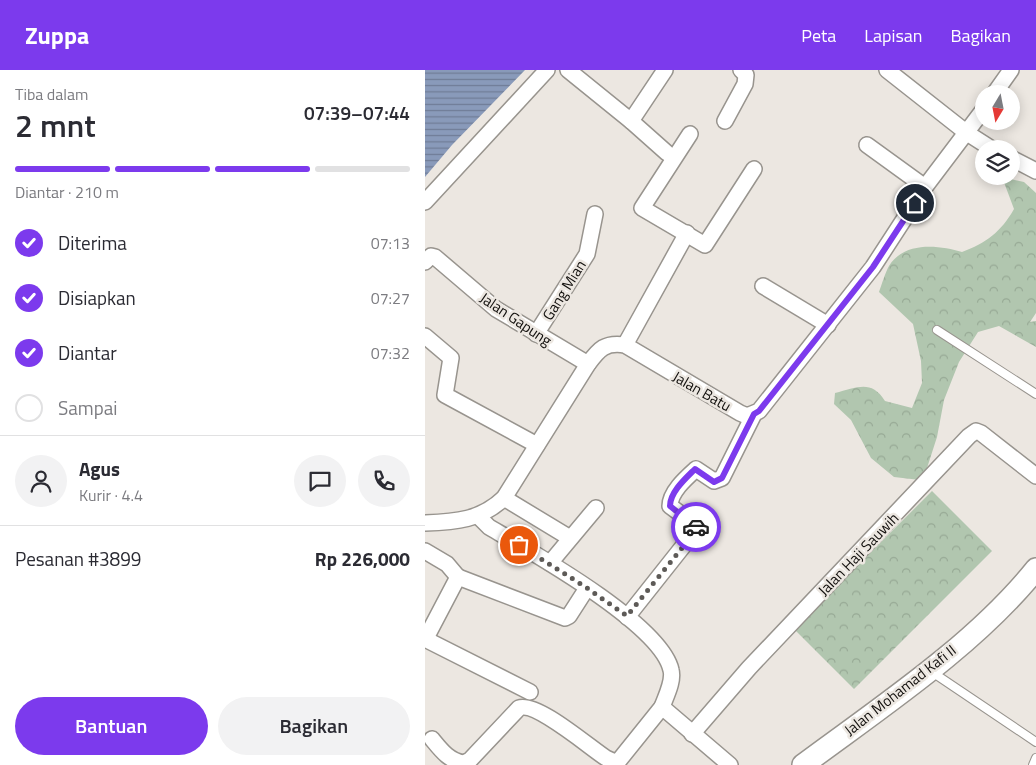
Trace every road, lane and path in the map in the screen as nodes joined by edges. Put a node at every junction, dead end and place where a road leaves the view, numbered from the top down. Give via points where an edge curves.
1 (547, 70) edge
2 (568, 70) edge
3 (665, 70) edge
4 (887, 70) edge
5 (1005, 72) edge
6 (743, 77) edge
7 (998, 85) edge
8 (631, 120) junction
9 (725, 121) dead end
10 (975, 122) edge
11 (967, 133) junction
12 (689, 134) dead end
13 (978, 140) edge
14 (867, 145) dead end
15 (667, 153) dead end
16 (1020, 163) edge
17 (754, 169) dead end
18 (1036, 171) edge
19 (925, 187) junction
20 (425, 202) edge
21 (595, 214) dead end
22 (687, 233) junction
23 (425, 262) edge
24 (763, 286) dead end
25 (828, 325) junction
26 (937, 330) dead end
27 (536, 334) junction
28 (425, 336) edge
29 (625, 345) junction
30 (588, 364) junction
31 (1036, 394) edge
32 (754, 414) junction
33 (537, 446) junction
34 (1036, 476) edge
35 (504, 498) junction
36 (596, 508) dead end
37 (478, 516) junction
38 (425, 523) edge
39 (571, 538) junction
40 (425, 551) edge
41 (550, 563) junction
42 (1036, 568) edge
43 (459, 577) junction
44 (587, 588) junction
45 (627, 616) junction
46 (425, 638) edge
47 (930, 671) junction
48 (530, 692) dead end
49 (662, 707) junction
50 (692, 734) junction
51 (432, 739) dead end
52 (1036, 742) edge
53 (1036, 758) edge
54 (613, 764) edge
55 (730, 765) edge
56 (803, 765) edge
57 (1033, 765) edge

1 - 20 street
2 - 8 street
3 - 8 street
4 - 11 street
5 - 7 street
6 - 9 street
8 - 15 street
10 - 11 street
11 - 13 street
11 - 19 street
12 - 22 street via 642,208
14 - 19 street
16 - 18 street
17 - 22 street via 705,245
19 - 25 street via 873,267
21 - 27 street, Gang Mian via 587,254
22 - 29 street
23 - 27 street, Jalan Gapung via 431,256 435,257 495,309
24 - 25 street
25 - 32 street
26 - 31 lane
27 - 30 street, Jalan Gapung
28 - 33 street via 451,358 445,394
29 - 30 street via 608,344 600,348
29 - 32 street, Jalan Batu via 735,410 747,416
30 - 33 street
32 - 45 street via 722,478 714,482 695,469 675,492 670,506 687,517 696,530
33 - 35 street
34 - 50 street, Jalan Haji Sauwih via 981,433 976,431 969,436 749,668
35 - 37 street
35 - 39 street
36 - 39 street
37 - 38 street
37 - 41 street via 489,527
39 - 41 street
40 - 43 street via 447,564
41 - 44 street
42 - 47 main road, Jalan Mohamad Kafi II via 1018,592
43 - 44 street via 565,618
43 - 46 street
44 - 45 street
45 - 49 street via 667,659 672,671
46 - 48 street
47 - 52 lane
47 - 56 main road, Jalan Mohamad Kafi II
49 - 50 street
49 - 54 street via 620,761
50 - 55 street
51 - 54 street via 444,754 464,763 519,708 525,706 542,712
53 - 57 lane

